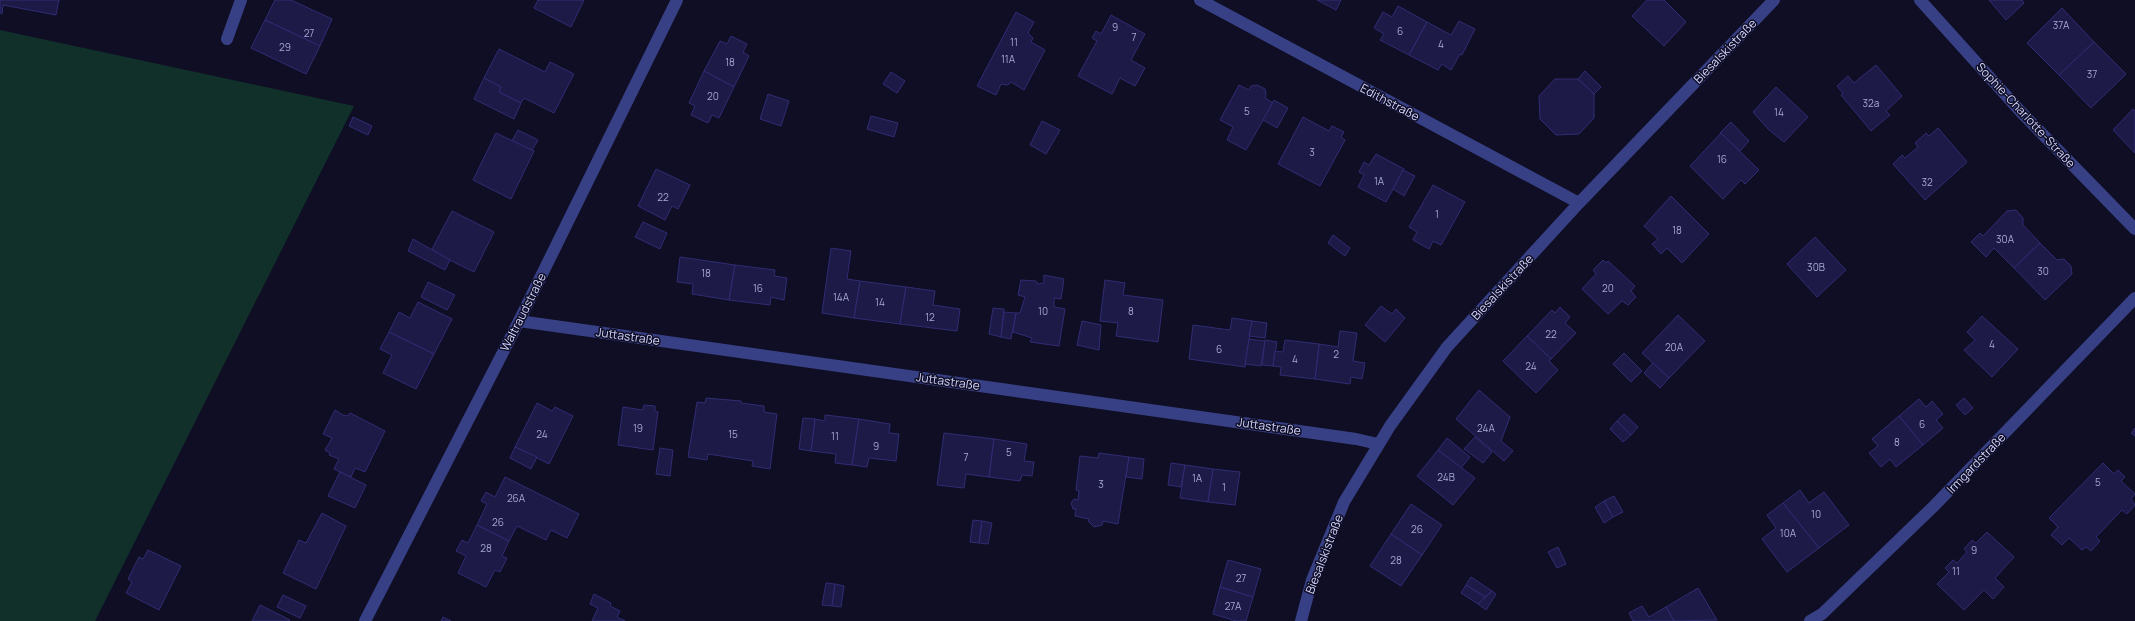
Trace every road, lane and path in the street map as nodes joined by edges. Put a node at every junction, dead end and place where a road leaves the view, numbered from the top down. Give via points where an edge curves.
1 (241, 0) edge
2 (677, 0) edge
3 (1200, 0) edge
4 (1774, 0) edge
5 (1920, 0) edge
6 (227, 39) dead end
7 (1579, 203) junction
8 (2135, 229) edge
9 (2135, 298) edge
10 (519, 322) junction
11 (1378, 444) junction
12 (365, 621) edge
13 (1301, 621) edge
14 (1810, 621) edge

1 - 6 street
2 - 10 street, Waltraudstraße
3 - 7 street, Edithstraße
4 - 7 street, Biesalskistraße
5 - 8 street, Sophie-Charlotte-Straße via 2021,112
7 - 11 street, Biesalskistraße via 1447,347
9 - 14 street, Irmgardstraße via 1934,506 1822,614
10 - 11 street, Juttastraße via 1356,438
10 - 12 street, Waltraudstraße
11 - 13 street, Biesalskistraße via 1344,502 1312,580

